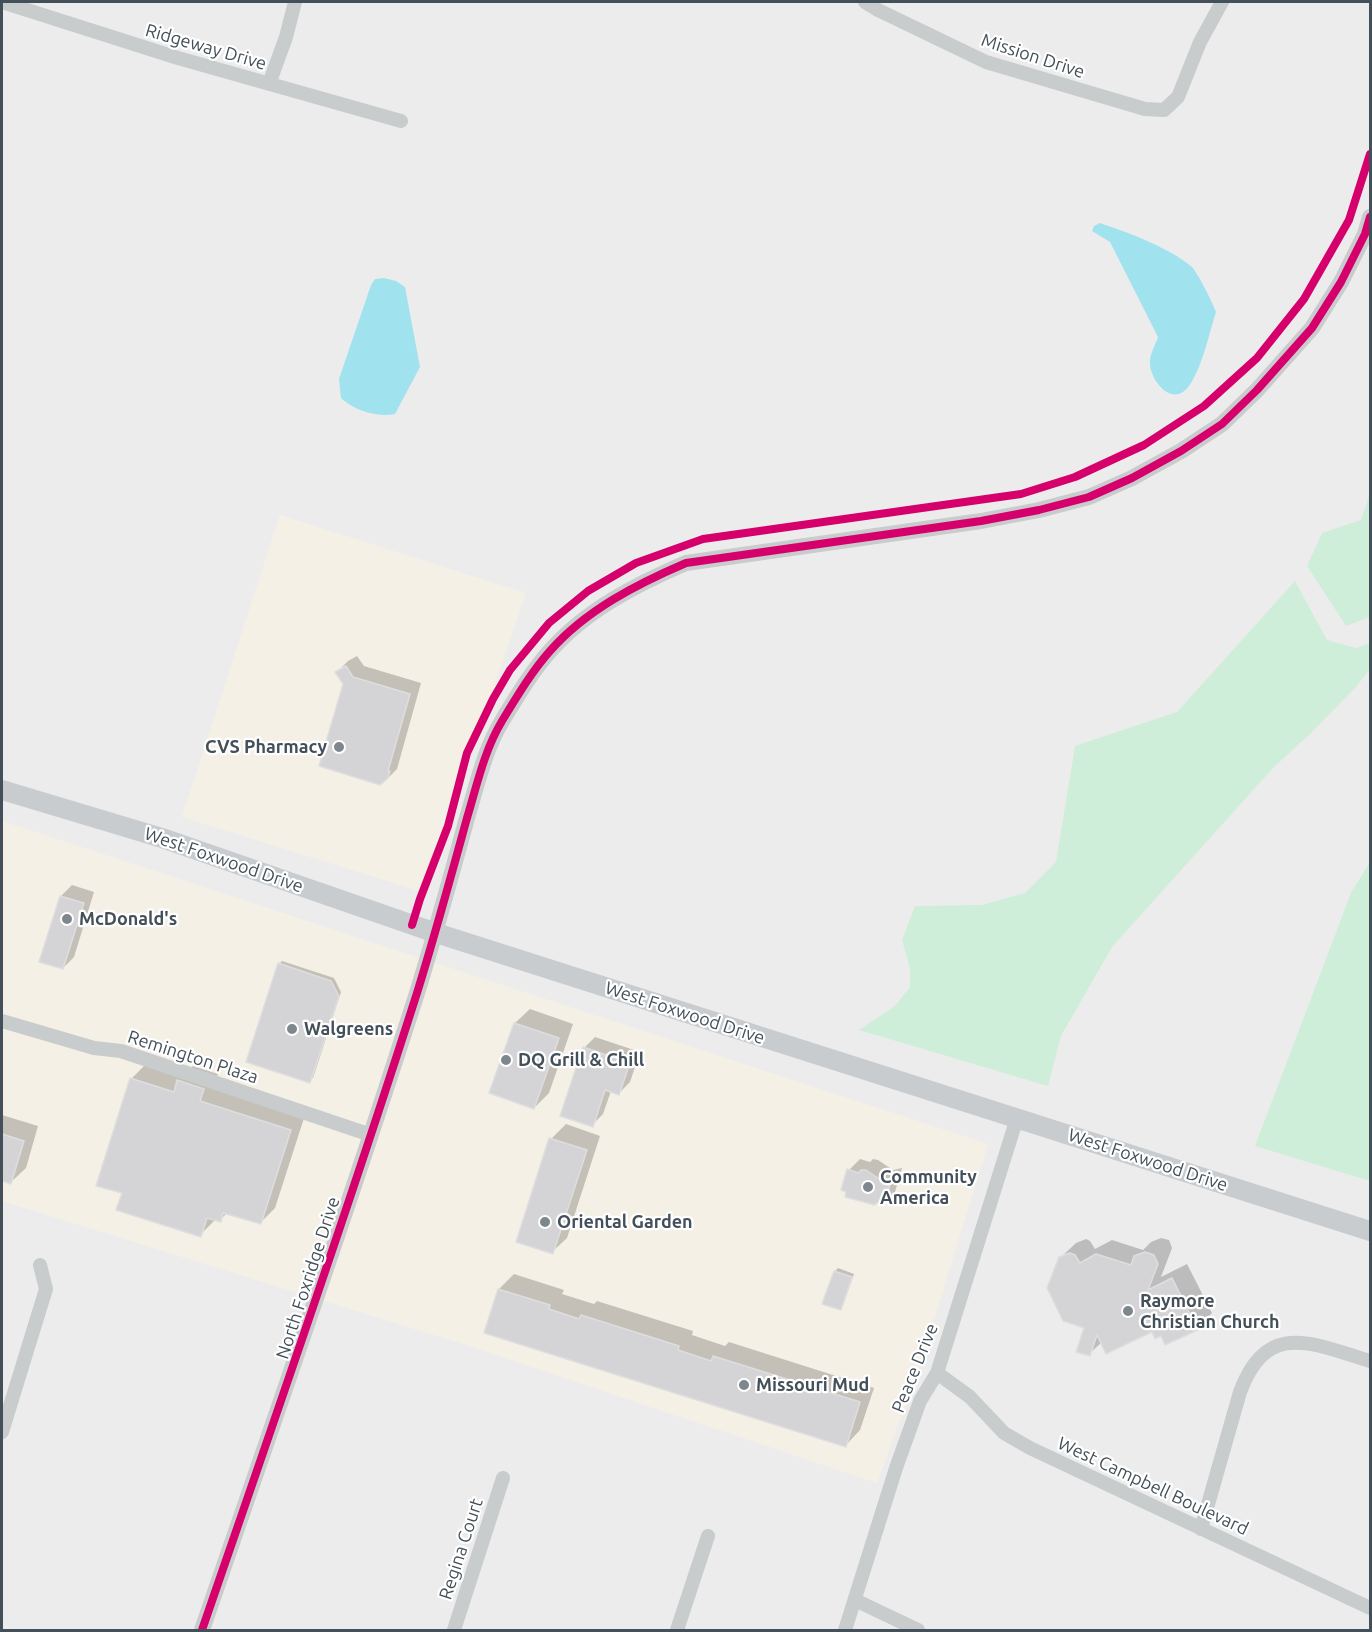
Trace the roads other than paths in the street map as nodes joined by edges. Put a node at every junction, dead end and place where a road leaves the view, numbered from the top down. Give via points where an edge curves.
1 (2, 2) edge
2 (295, 2) edge
3 (865, 2) edge
4 (1222, 2) edge
5 (269, 84) junction
6 (401, 122) dead end
7 (1371, 217) edge
8 (2, 790) edge
9 (436, 933) junction
10 (2, 1021) edge
11 (1017, 1118) junction
12 (371, 1135) junction
13 (1371, 1231) edge
14 (40, 1265) dead end
15 (1371, 1361) edge
16 (937, 1373) junction
17 (2, 1432) edge
18 (503, 1478) dead end
19 (1202, 1529) junction
20 (708, 1536) dead end
21 (855, 1600) junction
22 (1371, 1608) edge
23 (202, 1630) edge
24 (454, 1630) edge
25 (677, 1630) edge
26 (845, 1630) edge
27 (918, 1630) edge

1 - 5 street, Ridgeway Drive
2 - 5 street
3 - 4 street, Mission Drive via 986,62 1145,110 1164,110 1178,97 1200,42
5 - 6 street, Ridgeway Drive
7 - 9 street, North Foxridge Drive via 1341,282 1312,328 1257,390 1222,424 1132,478 1089,497 1004,517 687,563 653,577 599,608 549,652 500,724 485,758
8 - 9 main road, West Foxwood Drive via 162,838
9 - 11 main road, West Foxwood Drive
9 - 12 street, North Foxridge Drive
10 - 12 street, Remington Plaza via 94,1048 121,1051
11 - 13 main road, West Foxwood Drive
11 - 16 street, Peace Drive
12 - 23 street, North Foxridge Drive
14 - 17 street via 46,1289
15 - 19 street via 1310,1343 1278,1344 1262,1355 1245,1380
16 - 19 street, West Campbell Boulevard via 970,1397 1004,1433
16 - 21 street, Peace Drive via 920,1401
18 - 24 street, Regina Court
19 - 22 street, West Campbell Boulevard
20 - 25 street
21 - 26 street, Peace Drive
21 - 27 street

